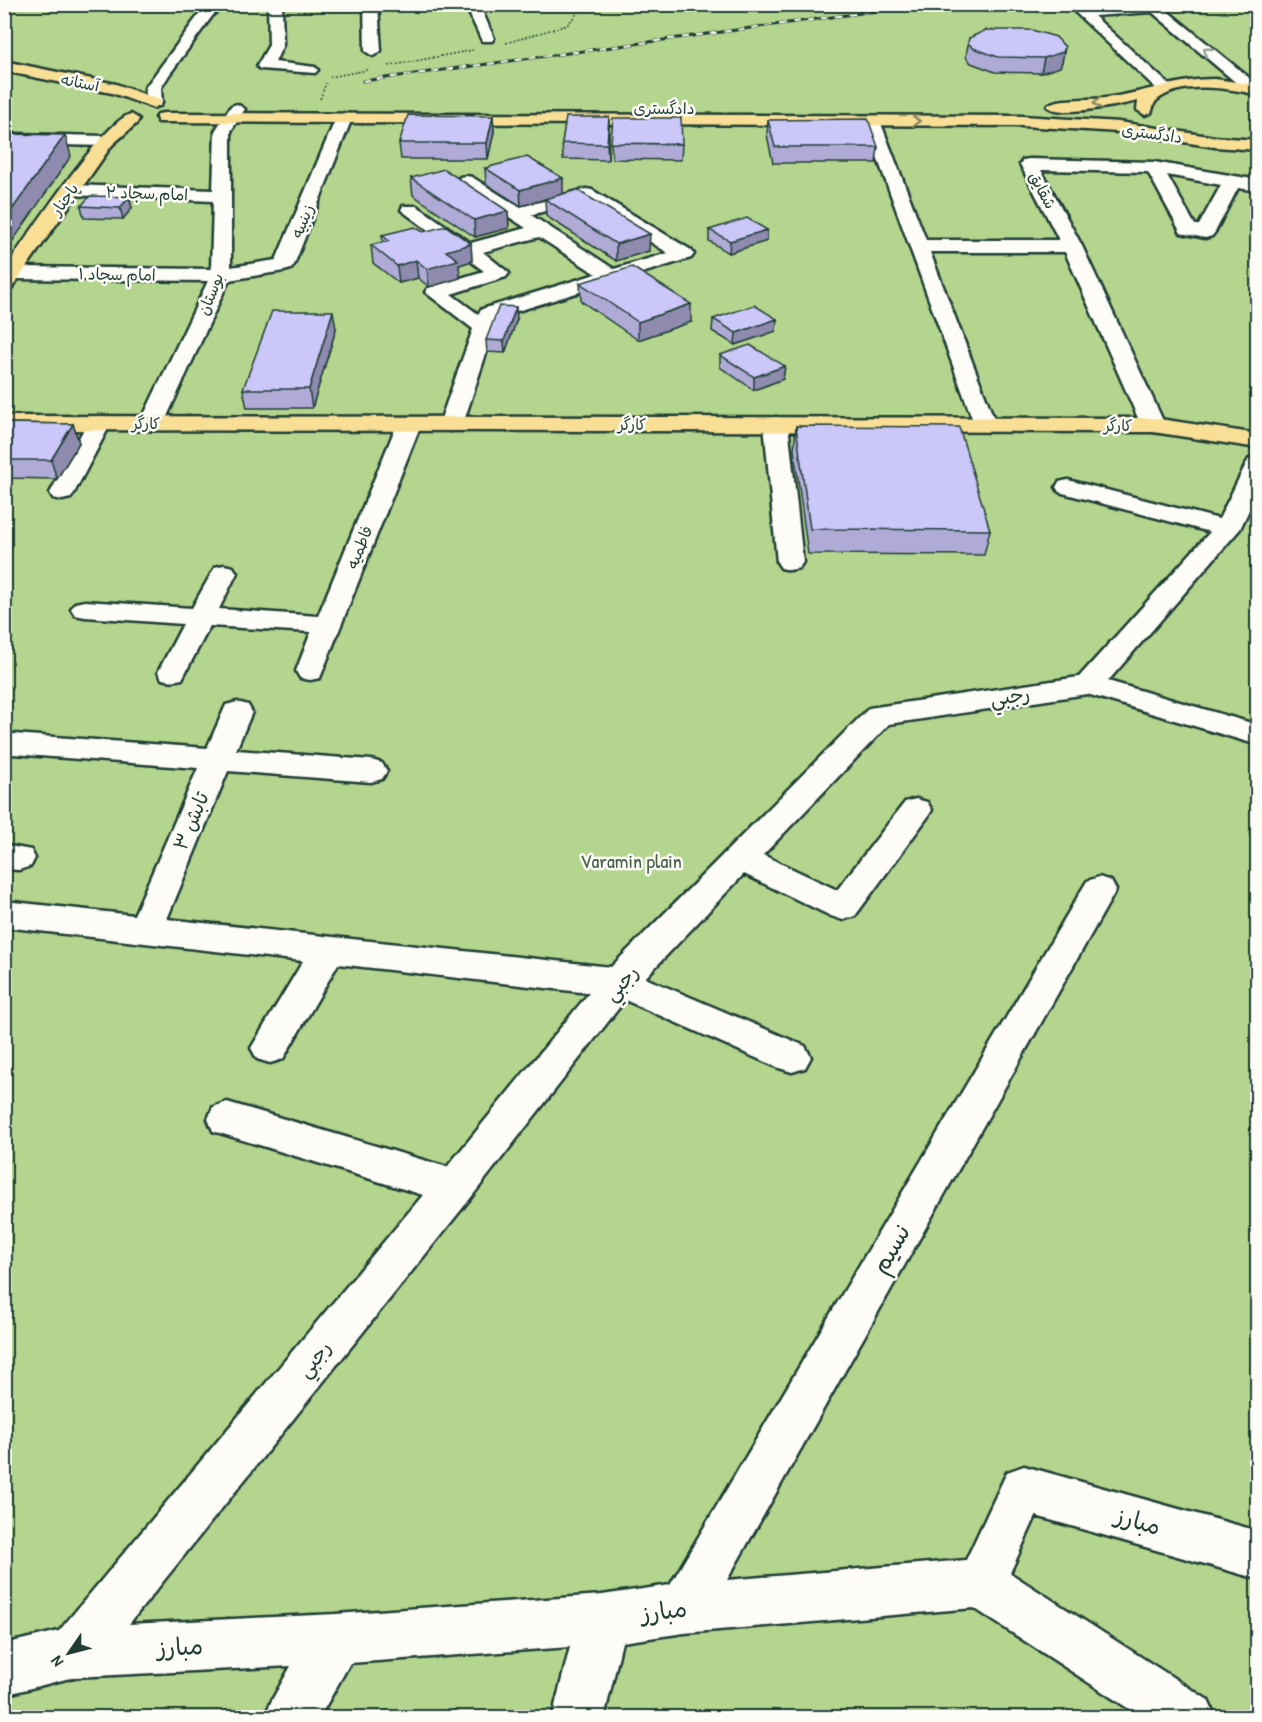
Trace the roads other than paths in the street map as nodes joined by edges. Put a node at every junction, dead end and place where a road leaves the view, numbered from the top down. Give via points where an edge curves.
1 (220, 4) edge
2 (275, 4) edge
3 (371, 4) edge
4 (472, 4) edge
5 (485, 43) road end
6 (373, 51) dead end
7 (4, 66) edge
8 (310, 70) dead end
9 (4, 79) edge
10 (1255, 89) edge
11 (1161, 91) junction
12 (104, 102) dead end
13 (154, 103) junction
14 (169, 112) junction
15 (233, 114) junction
16 (126, 116) junction
17 (344, 118) junction
18 (872, 121) junction
19 (7, 141) edge
20 (106, 141) junction
21 (1215, 142) junction
22 (1253, 147) edge
23 (1154, 167) junction
24 (1233, 181) junction
25 (466, 182) edge
26 (1257, 186) edge
27 (71, 190) junction
28 (222, 196) junction
29 (410, 210) dead end
30 (516, 213) junction
31 (541, 230) junction
32 (918, 246) junction
33 (1072, 246) junction
34 (468, 250) junction
35 (10, 270) edge
36 (221, 275) junction
37 (612, 276) junction
38 (483, 327) junction
39 (4, 423) edge
40 (99, 423) junction
41 (152, 423) junction
42 (408, 424) junction
43 (451, 424) junction
44 (776, 424) junction
45 (984, 424) junction
46 (1153, 425) junction
47 (1257, 441) edge
48 (1257, 464) edge
49 (1068, 487) dead end
50 (62, 493) dead end
51 (1227, 530) junction
52 (790, 562) dead end
53 (224, 573) dead end
54 (85, 609) dead end
55 (201, 617) junction
56 (328, 625) junction
57 (310, 671) dead end
58 (172, 672) dead end
59 (1088, 685) junction
60 (237, 712) dead end
61 (1257, 735) edge
62 (7, 744) edge
63 (218, 759) junction
64 (371, 771) dead end
65 (916, 810) dead end
66 (740, 858) junction
67 (1099, 890) dead end
68 (4, 914) edge
69 (144, 930) junction
70 (328, 950) junction
71 (619, 982) junction
72 (270, 1048) dead end
73 (792, 1058) dead end
74 (227, 1119) dead end
75 (455, 1187) junction
76 (1257, 1555) edge
77 (980, 1583) junction
78 (684, 1608) junction
79 (602, 1620) junction
80 (336, 1639) junction
81 (75, 1652) junction
82 (4, 1670) edge
83 (290, 1718) edge
84 (579, 1718) edge
85 (1190, 1718) edge

1 - 13 street via 208,12 162,74 153,88
2 - 8 street via 276,45 265,66
3 - 6 street
4 - 5 street
7 - 13 main road, آستانه via 116,89
9 - 12 main road, آستانه via 57,88
10 - 11 main road, دادگستری via 1196,85
10 -> 11 street via 1155,8 1082,12
11 -> 15 main road, دادگستری via 1105,103 1013,108 317,108
11 - 21 main road via 1146,101 1144,109 1151,119 1187,136
13 - 14 main road
13 - 16 main road, پاچنار via 134,107
14 - 15 main road, دادگستری
14 - 16 main road via 149,121
15 - 17 main road, دادگستری
15 - 28 street, بوستان via 224,131
16 - 20 main road, پاچنار
17 - 18 main road, دادگستری
17 - 36 street, زينبيه via 284,266
18 -> 21 main road, دادگستری via 1022,121 1119,127
18 - 32 street
19 - 20 street
20 - 27 main road, پاچنار
21 - 22 main road
23 - 24 street, شقايق
23 - 24 street via 1188,229 1205,232
23 - 33 street, شقايق via 1029,164
24 - 26 street, شقايق
25 - 30 street
27 - 28 street, امام سجاد ۲
27 - 35 main road, پاچنار
28 - 36 street, بوستان
29 - 34 street
30 - 31 street
30 - 37 street via 586,194 684,254
31 - 34 street
31 - 37 street
32 - 33 street
32 - 45 street
33 - 46 street, شقايق
34 - 38 street via 499,273 435,292
35 - 36 street, امام سجاد ۱
36 - 41 street, بوستان
37 - 38 street via 489,313
38 - 43 street
39 - 40 main road, کارگر
40 - 41 main road, کارگر
40 - 50 street
41 - 42 main road, کارگر
42 - 43 main road, کارگر
42 - 56 street, فاطميه
43 - 44 main road, کارگر
44 - 45 main road, کارگر
44 - 52 street
45 - 46 main road, کارگر
46 - 47 main road, کارگر
48 - 51 street
49 - 51 street
51 - 59 street
53 - 55 street
54 - 55 street
55 - 56 street
55 - 58 street
56 - 57 street, فاطميه
59 - 61 street
59 - 66 street, رجبي via 880,715
60 - 63 street, تابش ۳
62 - 63 street
63 - 64 street
63 - 69 street, تابش ۳
65 - 66 street via 843,907
66 - 71 street, رجبي
67 - 78 street, نسيم
68 - 69 street
69 - 70 street
70 - 71 street
70 - 72 street
71 - 73 street
71 - 75 street, رجبي
74 - 75 street
75 - 81 street, رجبي
76 - 77 street, مبارز via 1024,1489
77 - 78 street, مبارز
77 - 85 street
78 - 79 street, مبارز
79 - 80 street, مبارز
79 - 84 street
80 - 81 street, مبارز
80 - 83 street
81 - 82 street, مبارز

